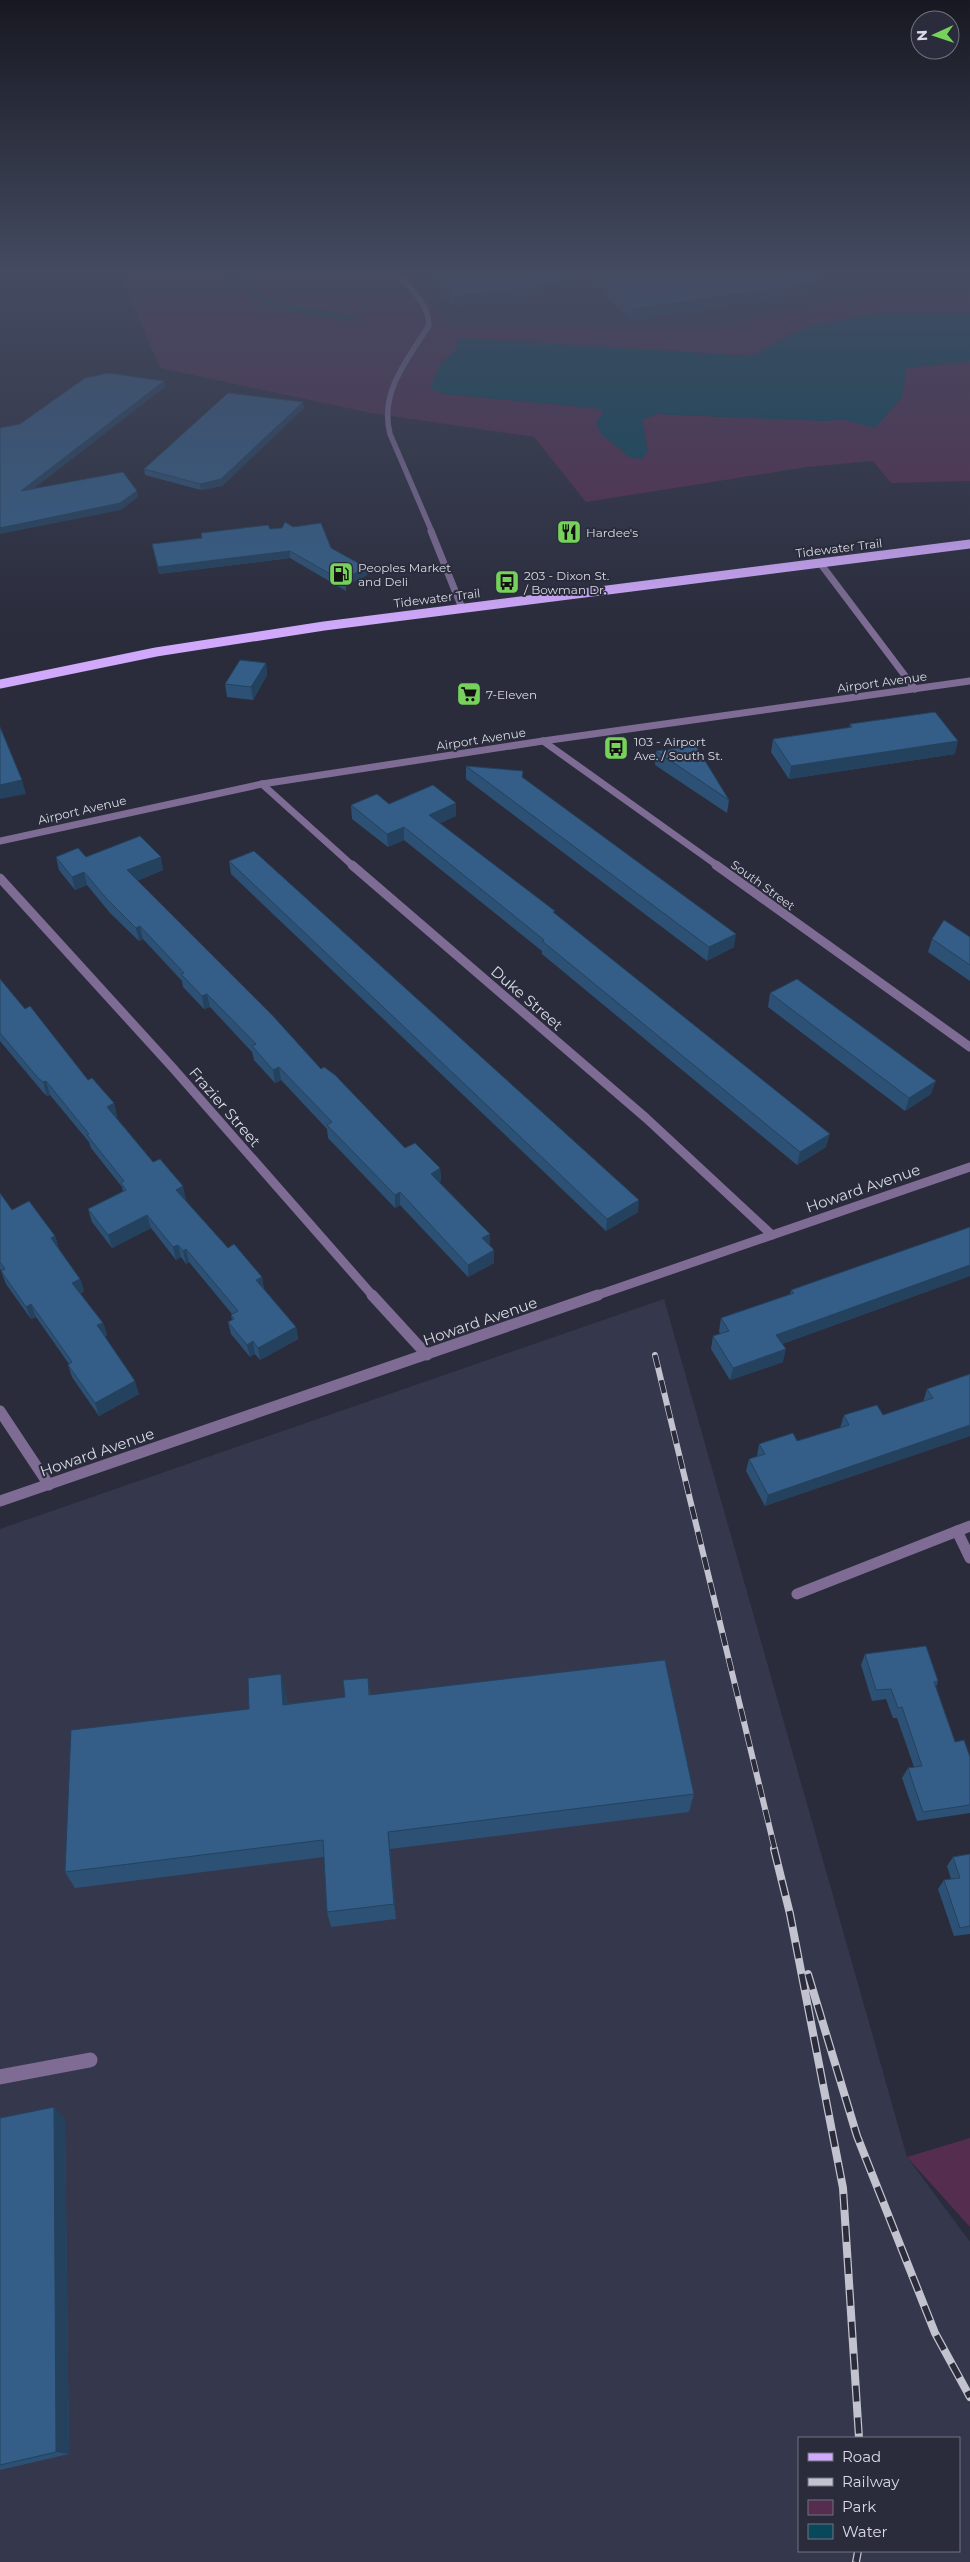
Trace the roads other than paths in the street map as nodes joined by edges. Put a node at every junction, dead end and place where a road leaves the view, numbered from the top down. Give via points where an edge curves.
1 (390, 392) edge
2 (970, 544) edge
3 (820, 563) junction
4 (462, 608) junction
5 (970, 681) edge
6 (0, 684) edge
7 (915, 689) junction
8 (542, 741) junction
9 (262, 784) junction
10 (0, 841) edge
11 (0, 878) edge
12 (970, 1047) edge
13 (970, 1167) edge
14 (772, 1235) junction
15 (427, 1355) junction
16 (0, 1411) edge
17 (49, 1485) junction
18 (0, 1502) edge
19 (970, 1526) edge
20 (957, 1531) junction
21 (970, 1558) edge
22 (797, 1594) dead end
23 (90, 2060) dead end
24 (0, 2077) edge

1 - 4 street via 386,418 390,434
2 - 3 main road, Tidewater Trail
3 - 4 main road, Tidewater Trail
3 - 7 street
4 - 6 main road, Tidewater Trail via 156,652
5 - 7 street, Airport Avenue
7 - 8 street, Airport Avenue
8 - 9 street, Airport Avenue
8 - 12 street, South Street
9 - 10 street, Airport Avenue
9 - 14 street, Duke Street via 390,899 646,1118
11 - 15 street, Frazier Street
13 - 14 street, Howard Avenue
14 - 15 street, Howard Avenue
15 - 17 street, Howard Avenue
16 - 17 street
17 - 18 street, Howard Avenue
19 - 20 street
20 - 21 street
20 - 22 street
23 - 24 street

